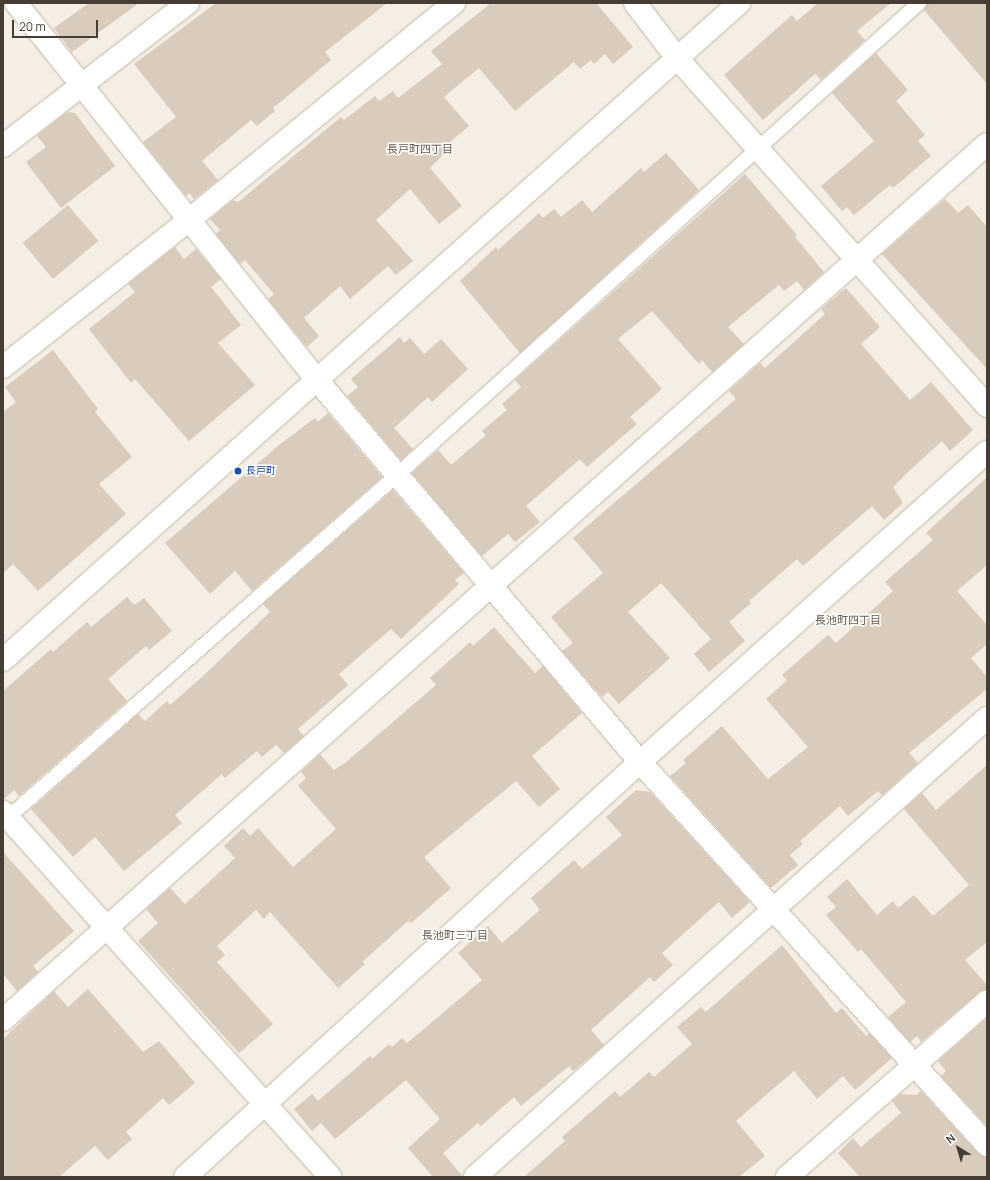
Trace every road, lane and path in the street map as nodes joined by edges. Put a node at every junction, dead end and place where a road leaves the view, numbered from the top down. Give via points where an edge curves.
1 (16, 3) edge
2 (188, 3) edge
3 (454, 3) edge
4 (635, 3) edge
5 (738, 3) edge
6 (919, 3) edge
7 (677, 58) junction
8 (81, 85) junction
9 (987, 144) edge
10 (3, 146) edge
11 (757, 147) junction
12 (189, 220) junction
13 (857, 260) junction
14 (3, 367) edge
15 (317, 380) junction
16 (987, 406) edge
17 (987, 452) edge
18 (397, 475) junction
19 (492, 586) junction
20 (3, 660) edge
21 (987, 718) edge
22 (640, 762) junction
23 (5, 817) edge
24 (774, 909) junction
25 (108, 928) junction
26 (987, 1001) edge
27 (3, 1020) edge
28 (915, 1065) junction
29 (267, 1105) junction
30 (987, 1145) edge
31 (186, 1177) edge
32 (330, 1177) edge
33 (475, 1177) edge
34 (787, 1177) edge

1 - 8 street
2 - 8 street
3 - 12 street
4 - 7 street
5 - 7 street
6 - 11 lane
7 - 11 street
7 - 15 street
8 - 10 street
8 - 12 street
9 - 13 street
11 - 13 street
11 - 18 lane
12 - 14 street
12 - 15 street
13 - 16 street
13 - 19 street
15 - 18 street
15 - 20 street
17 - 22 street
18 - 19 street
18 - 23 lane
19 - 22 street
19 - 25 street
21 - 24 street
22 - 24 street
22 - 29 street
23 - 25 street
24 - 28 street
24 - 33 street
25 - 27 street
25 - 29 street
26 - 28 street
28 - 30 street
28 - 34 street
29 - 31 street
29 - 32 street

